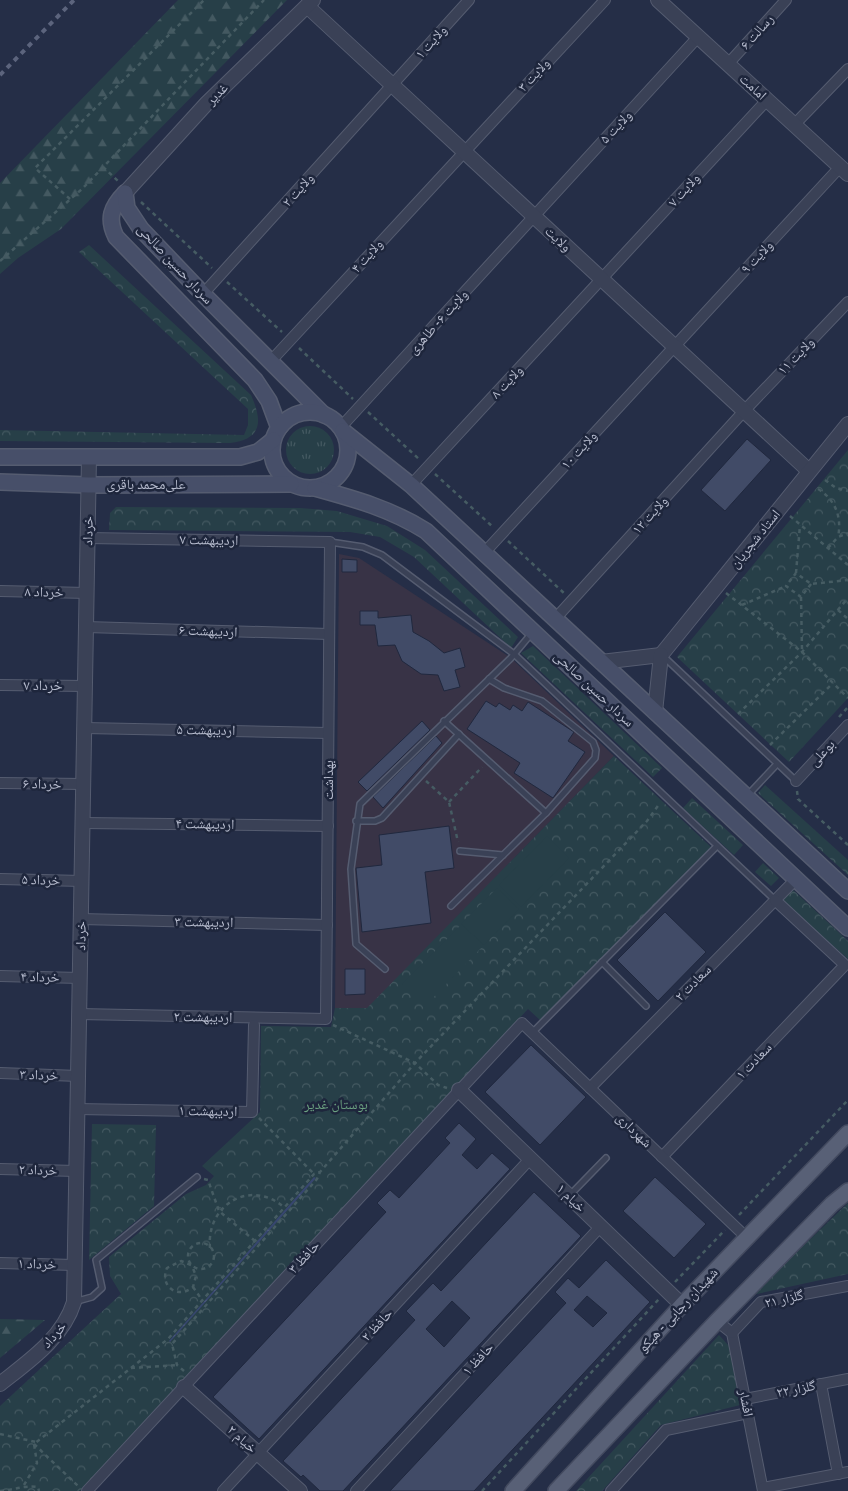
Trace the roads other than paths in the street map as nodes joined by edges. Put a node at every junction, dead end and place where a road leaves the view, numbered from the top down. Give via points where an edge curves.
1 (469, 0) edge
2 (605, 0) edge
3 (658, 0) edge
4 (786, 0) edge
5 (310, 3) edge
6 (698, 37) junction
7 (728, 64) junction
8 (848, 69) edge
9 (392, 85) junction
10 (767, 100) junction
11 (794, 125) junction
12 (463, 151) junction
13 (844, 171) edge
14 (126, 192) junction
15 (534, 216) junction
16 (602, 279) junction
17 (203, 294) junction
18 (848, 302) edge
19 (674, 346) junction
20 (270, 362) junction
21 (744, 411) junction
22 (324, 415) junction
23 (848, 424) edge
24 (342, 429) junction
25 (276, 434) junction
26 (0, 457) edge
27 (90, 457) junction
28 (809, 471) junction
29 (0, 482) edge
30 (291, 484) junction
31 (89, 485) junction
32 (411, 485) junction
33 (316, 488) junction
34 (88, 538) junction
35 (330, 542) junction
36 (484, 553) junction
37 (0, 591) edge
38 (87, 593) junction
39 (555, 619) junction
40 (86, 627) junction
41 (533, 632) junction
42 (329, 634) junction
43 (514, 654) junction
44 (661, 655) junction
45 (601, 662) junction
46 (490, 679) junction
47 (0, 685) edge
48 (86, 686) junction
49 (655, 712) junction
50 (444, 721) junction
51 (848, 725) edge
52 (85, 728) junction
53 (328, 733) junction
54 (459, 734) junction
55 (777, 764) junction
56 (796, 781) joint
57 (0, 783) edge
58 (84, 784) junction
59 (746, 797) junction
60 (546, 813) junction
61 (356, 821) junction
62 (83, 823) junction
63 (328, 826) junction
64 (717, 846) junction
65 (460, 851) road end
66 (503, 855) junction
67 (0, 879) edge
68 (796, 879) junction
69 (82, 881) junction
70 (848, 891) edge
71 (775, 900) junction
72 (452, 906) dead end
73 (81, 920) junction
74 (327, 925) junction
75 (848, 928) edge
76 (602, 962) junction
77 (385, 969) dead end
78 (0, 976) edge
79 (80, 978) junction
80 (646, 1006) dead end
81 (79, 1014) junction
82 (326, 1019) joint
83 (522, 1023) joint
84 (254, 1026) dead end
85 (532, 1033) junction
86 (0, 1073) edge
87 (78, 1076) junction
88 (590, 1088) junction
89 (459, 1090) junction
90 (77, 1109) junction
91 (848, 1133) edge
92 (662, 1156) junction
93 (606, 1158) dead end
94 (530, 1159) junction
95 (0, 1169) edge
96 (76, 1171) junction
97 (197, 1177) road end
98 (848, 1191) edge
99 (569, 1196) junction
100 (601, 1226) junction
101 (746, 1237) junction
102 (0, 1263) edge
103 (74, 1265) junction
104 (848, 1286) edge
105 (74, 1302) junction
106 (682, 1305) junction
107 (717, 1321) junction
108 (732, 1334) junction
109 (848, 1379) edge
110 (188, 1382) junction
111 (0, 1384) edge
112 (821, 1384) junction
113 (745, 1399) junction
114 (748, 1413) junction
115 (258, 1453) junction
116 (843, 1473) edge
117 (763, 1490) edge
118 (87, 1491) edge
119 (223, 1491) edge
120 (300, 1491) edge
121 (356, 1491) edge
122 (513, 1491) edge
123 (556, 1491) edge
124 (611, 1491) edge

1 - 9 street, ولایت ۱
2 - 12 street, ولایت ۳
3 - 6 street, امامت
4 - 7 street, رسالت ۶
5 - 9 street, ولایت
5 - 14 street, غدیر via 208,103
6 - 7 street, امامت
6 - 15 street, ولایت ۵
7 - 10 street, امامت
8 - 11 street
9 - 12 street, ولایت
9 - 17 street, ولایت ۲
10 - 11 street, امامت
10 - 16 street, ولایت ۷
11 - 13 street, امامت
12 - 15 street, ولایت
12 - 20 street, ولایت ۴
13 - 19 street, ولایت ۹
14 - 17 main road, سردار حسین صالحی via 127,208 135,223
14 - 25 main road, سردار حسین صالحی via 110,216 116,237 255,380 269,401
15 - 16 street, ولایت
15 - 24 street, ولایت ۶- طاهری
16 - 19 street, ولایت
16 - 32 street, ولایت ۸
17 - 20 main road, سردار حسین صالحی
18 - 21 street, ولایت ۱۱
19 - 21 street, ولایت
19 - 36 street, ولایت ۱۰
20 - 22 main road, سردار حسین صالحی
21 - 28 street, ولایت
21 - 39 street, ولایت ۱۲
22 - 24 main road
22 - 25 main road via 304,412 285,421
23 - 28 street, استاد شجریان
24 - 32 main road, سردار حسین صالحی
24 - 33 main road via 348,442 345,467 328,485
25 - 27 main road, علی‌محمد باقری via 258,452 240,457
25 - 30 main road via 272,453 274,465
26 - 27 main road, علی‌محمد باقری
27 - 31 street, خرداد
28 - 44 street, استاد شجریان
29 - 31 main road, علی‌محمد باقری
30 - 31 main road, علی‌محمد باقری
30 - 33 main road
31 - 34 street, خرداد
32 - 36 main road, سردار حسین صالحی
33 - 41 main road, سردار حسین صالحی via 366,502 403,517 426,531
34 - 35 street, اردیبهشت ۷
34 - 38 street, خرداد
35 - 42 street, بهداشت
35 - 43 lane via 364,547 382,554
36 - 39 main road, سردار حسین صالحی
37 - 38 street, خرداد ۸
38 - 40 street, خرداد
39 - 45 main road, سردار حسین صالحی
40 - 42 street, اردیبهشت ۶
40 - 48 street, خرداد
41 - 43 lane
41 - 68 main road, سردار حسین صالحی
42 - 53 street, بهداشت
43 - 46 lane
43 - 64 lane
44 - 45 street
44 - 49 street
44 - 55 lane
45 - 49 main road, سردار حسین صالحی
46 - 50 lane
46 - 60 lane via 504,688 542,701 594,742 595,758
47 - 48 street, خرداد ۷
48 - 52 street, خرداد
49 - 59 main road, سردار حسین صالحی
50 - 54 lane
50 - 61 lane via 360,804
51 - 56 street, بوعلی
52 - 53 street, اردیبهشت ۵
52 - 58 street, خرداد
53 - 63 street, بهداشت
54 - 60 lane
54 - 61 lane via 382,818
55 - 56 lane
55 - 59 lane
57 - 58 street, خرداد ۶
58 - 62 street, خرداد
59 - 70 main road, سردار حسین صالحی
60 - 66 lane
61 - 77 lane via 352,869 356,944
62 - 63 street, اردیبهشت ۴
62 - 69 street, خرداد
63 - 74 street, بهداشت
64 - 71 lane
64 - 76 lane
65 - 66 lane
66 - 72 lane
67 - 69 street, خرداد ۵
68 - 71 street, سعادت ۲
68 - 75 main road, سردار حسین صالحی
69 - 73 street, خرداد
71 - 88 street, سعادت ۲
71 - 92 street, سعادت ۱ via 845,965
73 - 74 street, اردیبهشت ۳
73 - 79 street, خرداد
74 - 82 street, بهداشت
76 - 80 lane
76 - 85 lane
78 - 79 street, خرداد ۴
79 - 81 street, خرداد
81 - 82 street, اردیبهشت ۲
81 - 87 street, خرداد
83 - 85 street, شهرداری
83 - 89 street, حافظ ۳
84 - 90 street, اردیبهشت ۱ via 252,1112
85 - 88 street, شهرداری
86 - 87 street, خرداد ۳
87 - 90 street, خرداد
88 - 92 street, شهرداری
89 - 94 street, خیام ۱
89 - 110 street, حافظ ۳
90 - 96 street, خرداد
91 - 101 main road, شهیدان رجایی - هپکو
92 - 101 street, شهرداری
93 - 99 lane
94 - 99 street, خیام ۱
94 - 115 street, حافظ ۲
95 - 96 street, خرداد ۲
96 - 103 street, خرداد
97 - 105 lane via 96,1260 102,1288 92,1297
98 - 107 main road
99 - 100 street, خیام ۱
100 - 106 street, خیام ۱
100 - 121 street, حافظ ۱
101 - 106 main road, شهیدان رجایی - هپکو
102 - 103 street, خرداد ۱
103 - 105 street, خرداد
104 - 108 street, گلزار ۲۱ via 761,1302
105 - 111 street, خرداد via 61,1330 31,1360
106 - 122 main road, شهیدان رجایی - هپکو
107 - 108 street
107 - 123 main road
108 - 113 street, افشار
109 - 112 street, گلزار ۲۲
110 - 115 street, خیام ۲
110 - 118 street, حافظ ۳
112 - 113 street, گلزار ۲۲
112 - 116 street
113 - 114 street, افشار
114 - 117 street, افشار
114 - 124 street via 666,1430
115 - 119 street, حافظ ۲
115 - 120 street, خیام ۲
116 - 117 street

